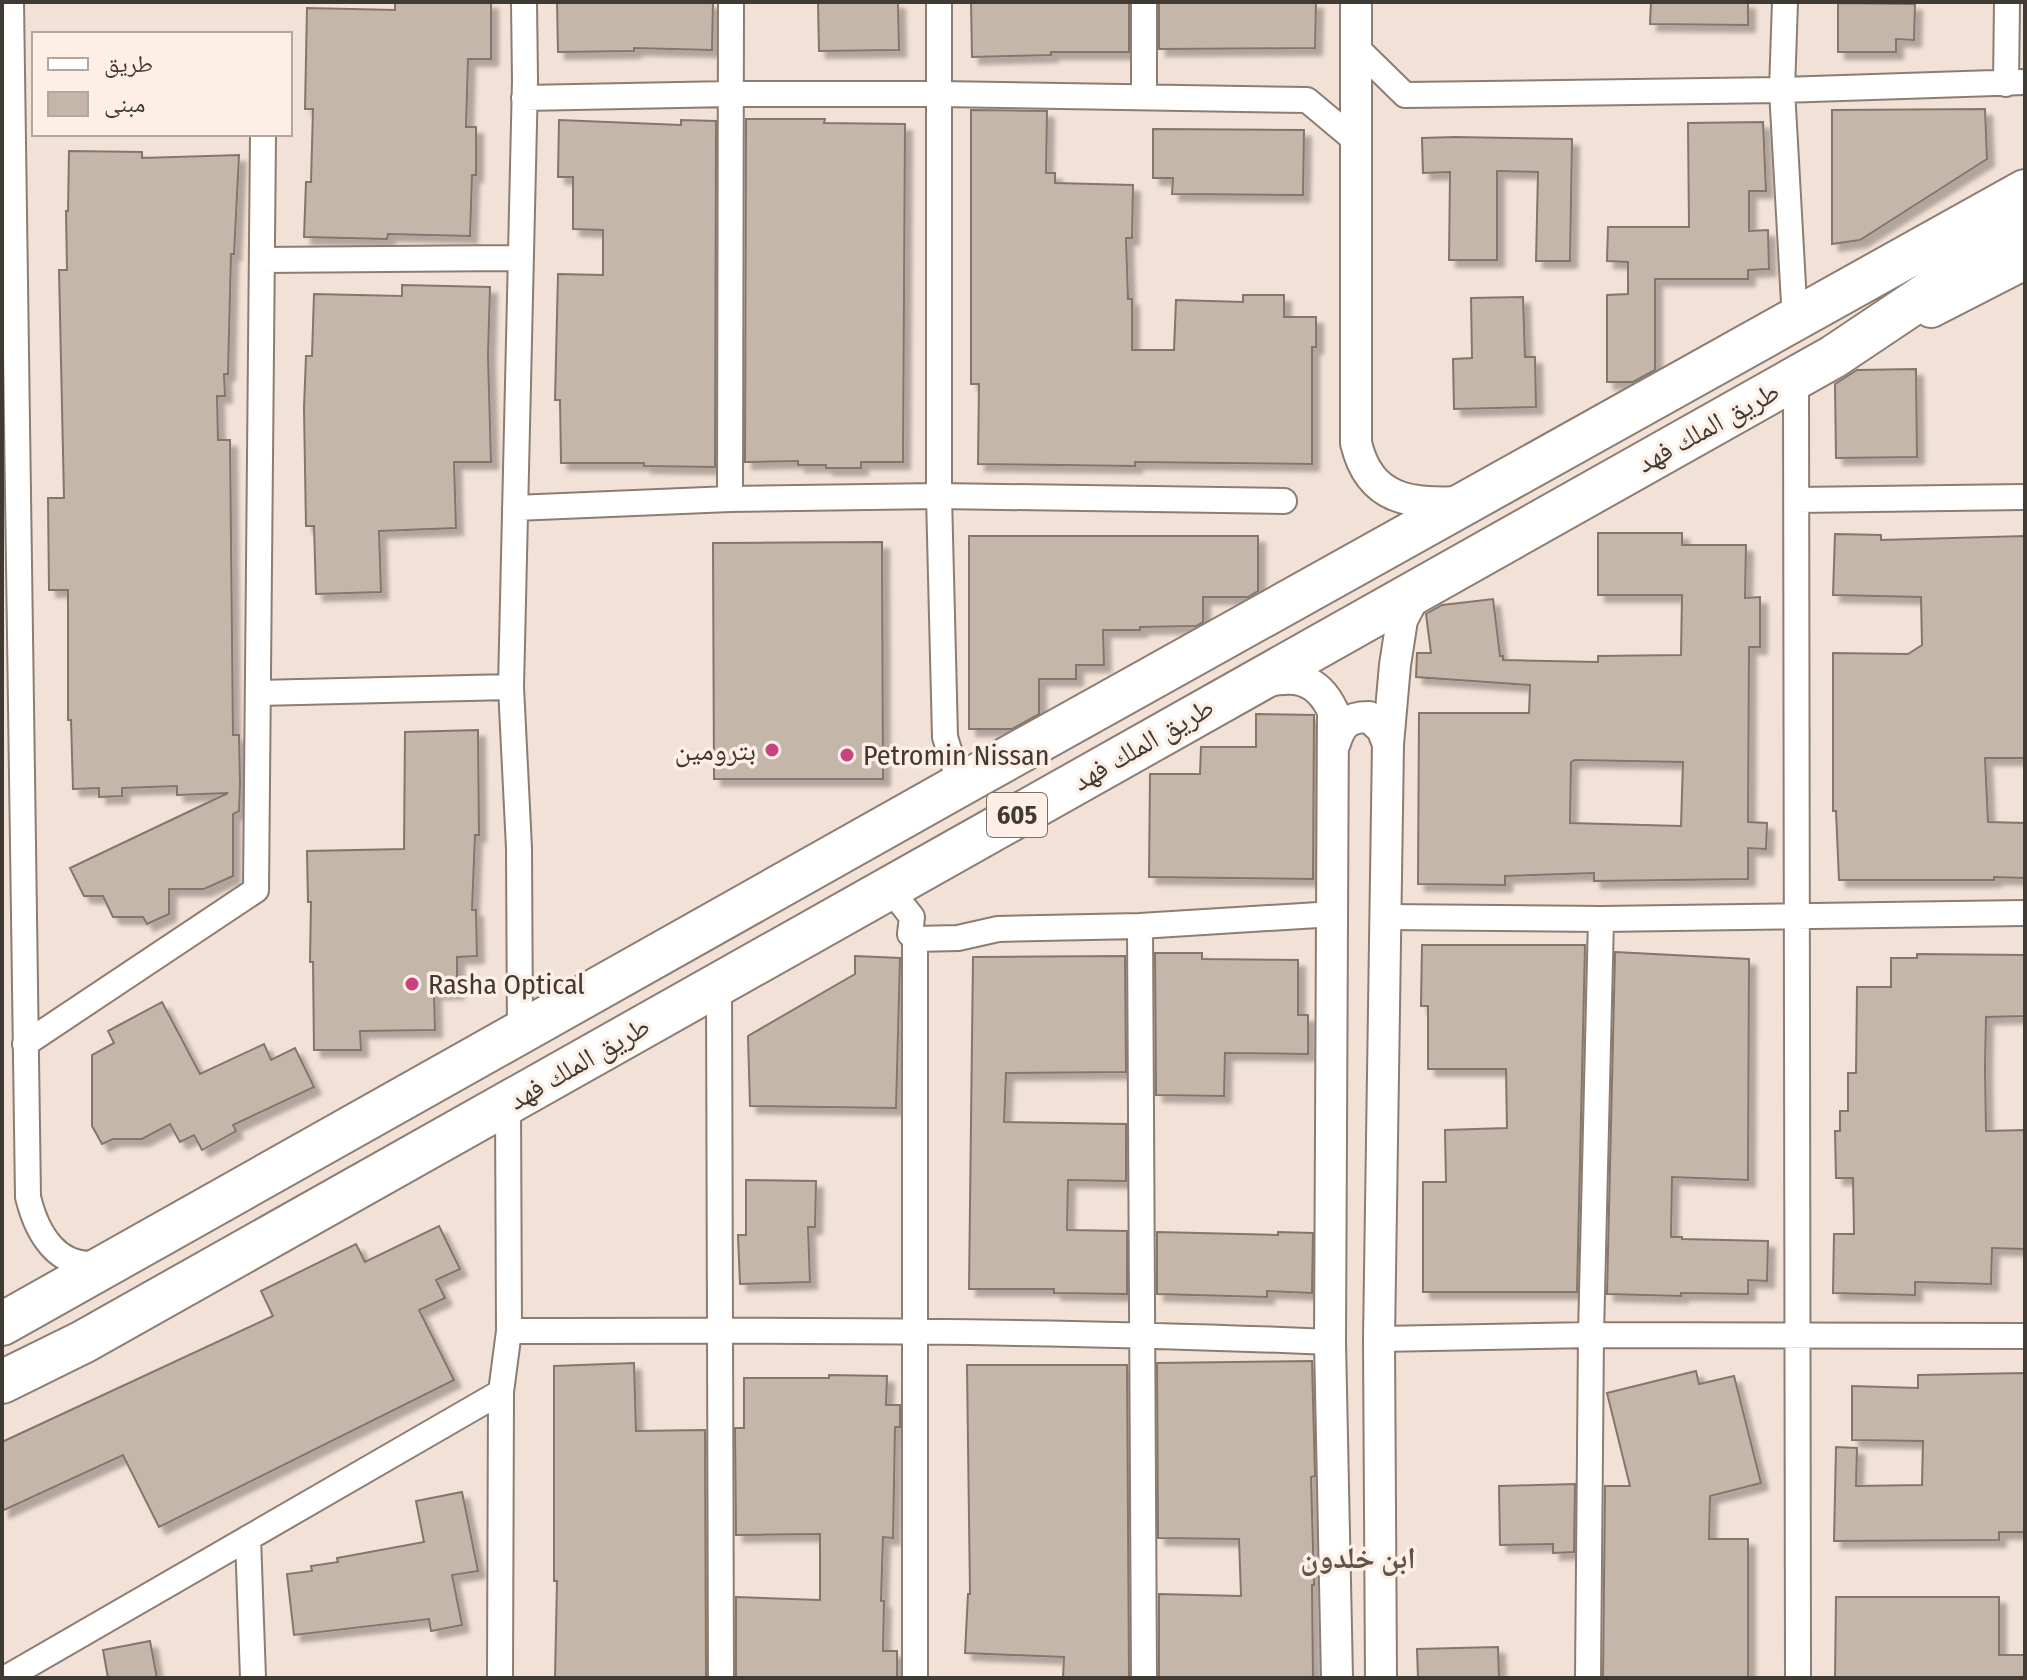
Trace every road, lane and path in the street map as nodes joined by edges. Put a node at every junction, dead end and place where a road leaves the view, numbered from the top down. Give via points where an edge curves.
1 (11, 2) edge
2 (524, 2) edge
3 (731, 2) edge
4 (939, 2) edge
5 (1144, 2) edge
6 (1356, 2) edge
7 (1785, 2) edge
8 (2007, 2) edge
9 (1356, 47) junction
10 (2016, 83) edge
11 (1782, 90) junction
12 (730, 94) junction
13 (939, 94) junction
14 (1144, 97) junction
15 (524, 98) junction
16 (23, 123) edge
17 (263, 136) edge
18 (1356, 141) junction
19 (2021, 204) edge
20 (521, 258) junction
21 (262, 260) junction
22 (2025, 262) edge
23 (1795, 321) junction
24 (1833, 357) junction
25 (1796, 378) junction
26 (9, 425) edge
27 (939, 496) junction
28 (2025, 497) edge
29 (730, 499) junction
30 (1797, 500) junction
31 (1284, 501) dead end
32 (1466, 502) junction
33 (515, 508) junction
34 (1417, 591) junction
35 (511, 687) junction
36 (1243, 687) junction
37 (258, 693) junction
38 (1335, 743) junction
39 (1388, 744) junction
40 (960, 785) junction
41 (889, 888) junction
42 (2025, 913) edge
43 (1334, 914) junction
44 (1797, 915) junction
45 (1387, 917) junction
46 (1601, 919) junction
47 (1140, 926) junction
48 (915, 939) junction
49 (719, 983) junction
50 (520, 1033) junction
51 (25, 1044) junction
52 (508, 1104) junction
53 (110, 1262) junction
54 (4, 1322) edge
55 (720, 1330) junction
56 (913, 1330) junction
57 (509, 1331) junction
58 (1140, 1334) junction
59 (1591, 1335) junction
60 (2025, 1336) edge
61 (1798, 1337) junction
62 (1379, 1339) junction
63 (83, 1342) junction
64 (1330, 1342) junction
65 (2, 1382) edge
66 (501, 1392) junction
67 (2, 1397) edge
68 (248, 1538) junction
69 (6, 1678) edge
70 (253, 1678) edge
71 (500, 1678) edge
72 (721, 1678) edge
73 (915, 1678) edge
74 (1144, 1678) edge
75 (1337, 1678) edge
76 (1381, 1678) edge
77 (1588, 1678) edge
78 (1798, 1678) edge

1 - 16 street
2 - 15 street
3 - 12 street
4 - 13 street
5 - 14 street
6 - 9 street
7 - 11 street
8 - 10 street
9 - 11 street via 1405,95
9 - 18 street
10 - 11 street
11 - 23 street
12 - 13 street
12 - 15 street
12 - 29 street
13 - 14 street
13 - 27 street
14 - 18 street via 1307,100
15 - 20 street
16 - 26 street
17 - 21 street
18 - 32 street via 1356,443 1361,464 1371,479 1408,500
19 - 23 highway, طريق الملك فهد / 605
19 - 24 highway, طريق الملك فهد / 605 via 1951,278
20 - 21 street
20 - 33 street
21 - 37 street
22 - 24 main road
23 - 32 highway, طريق الملك فهد / 605
24 - 25 highway, طريق الملك فهد / 605
25 - 30 street
25 - 34 highway, طريق الملك فهد / 605
26 - 51 street
27 - 29 street
27 - 31 street
27 - 40 street via 945,737
28 - 30 street
29 - 33 street
30 - 44 street
32 - 40 highway, طريق الملك فهد / 605
33 - 35 street
34 - 36 highway, طريق الملك فهد / 605
34 - 39 street via 1402,620
35 - 37 street
35 - 50 street
36 - 38 street via 1289,678 1316,687 1333,711
36 - 41 highway, طريق الملك فهد / 605
37 - 51 street via 256,890
38 - 39 street via 1340,726 1369,717
38 - 43 street
39 - 45 street
40 - 50 highway, طريق الملك فهد / 605
41 - 48 street via 912,917 910,934
41 - 49 highway, طريق الملك فهد / 605
42 - 44 street
43 - 47 street
43 - 64 street
44 - 46 street
44 - 61 street
45 - 46 street
45 - 62 street
46 - 59 street
47 - 48 street via 998,929 958,938
47 - 58 street
48 - 56 street
49 - 52 highway, طريق الملك فهد / 605
49 - 55 street
50 - 53 highway, طريق الملك فهد / 605
51 - 53 street via 28,1197 33,1218 59,1255 72,1263
52 - 57 street
52 - 63 highway, طريق الملك فهد / 605
53 - 54 highway, طريق الملك فهد / 605
55 - 56 street
55 - 57 street
55 - 72 street
56 - 58 street
56 - 73 street
57 - 66 street
58 - 64 street
58 - 74 street
59 - 61 street
59 - 62 street
59 - 77 street
60 - 61 street
61 - 78 street
62 - 76 street
63 - 65 highway, طريق الملك فهد / 605
63 - 67 main road
64 - 75 street
66 - 68 street
66 - 71 street
68 - 69 street
68 - 70 street

